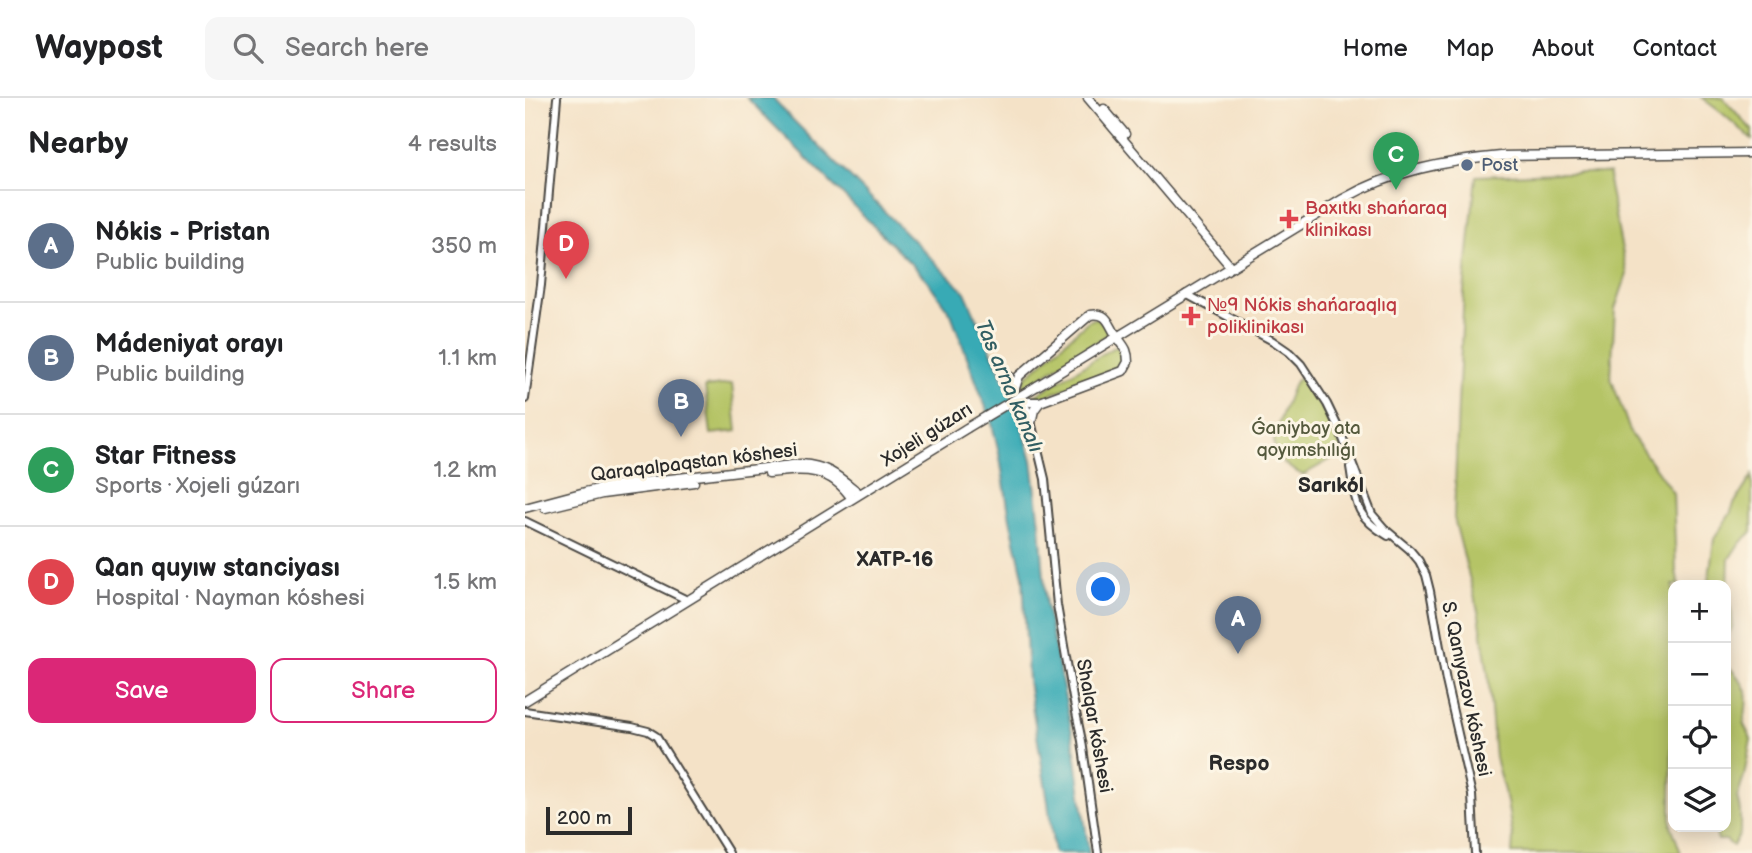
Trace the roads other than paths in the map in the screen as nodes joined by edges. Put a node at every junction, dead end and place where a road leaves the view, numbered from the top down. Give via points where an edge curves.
1 (557, 98) edge
2 (1088, 98) edge
3 (1095, 98) edge
4 (1752, 153) edge
5 (1233, 266) junction
6 (1186, 294) junction
7 (1117, 337) junction
8 (1015, 388) joint
9 (525, 399) edge
10 (1031, 405) junction
11 (1031, 422) joint
12 (853, 493) junction
13 (525, 511) edge
14 (525, 521) edge
15 (687, 600) junction
16 (525, 701) edge
17 (525, 712) edge
18 (729, 853) edge
19 (1098, 853) edge
20 (1475, 853) edge

1 - 9 street via 541,285
2 - 5 main road
3 - 5 main road
4 - 5 main road, Xojeli gúzarı via 1527,155 1436,164 1374,183
5 - 6 main road, Xojeli gúzarı
6 - 7 main road, Xojeli gúzarı
6 - 20 street, S. Qanıyazov kóshesi via 1273,341 1301,364 1341,431 1360,512 1419,561 1430,591 1464,752
7 - 8 main road via 1105,317 1090,315 1014,376
7 - 10 main road via 1128,357 1123,371
7 - 12 main road, Xojeli gúzarı, bridge
8 - 10 street
10 - 11 main road
11 - 19 street, Shalqar kóshesi via 1045,479 1057,605
12 - 13 main road, Qaraqalpaqstan kóshesi via 831,477 800,469 624,487
12 - 15 main road, Xojeli gúzarı
14 - 15 street
15 - 16 main road, Xojeli gúzarı
17 - 18 street via 640,729 656,736

